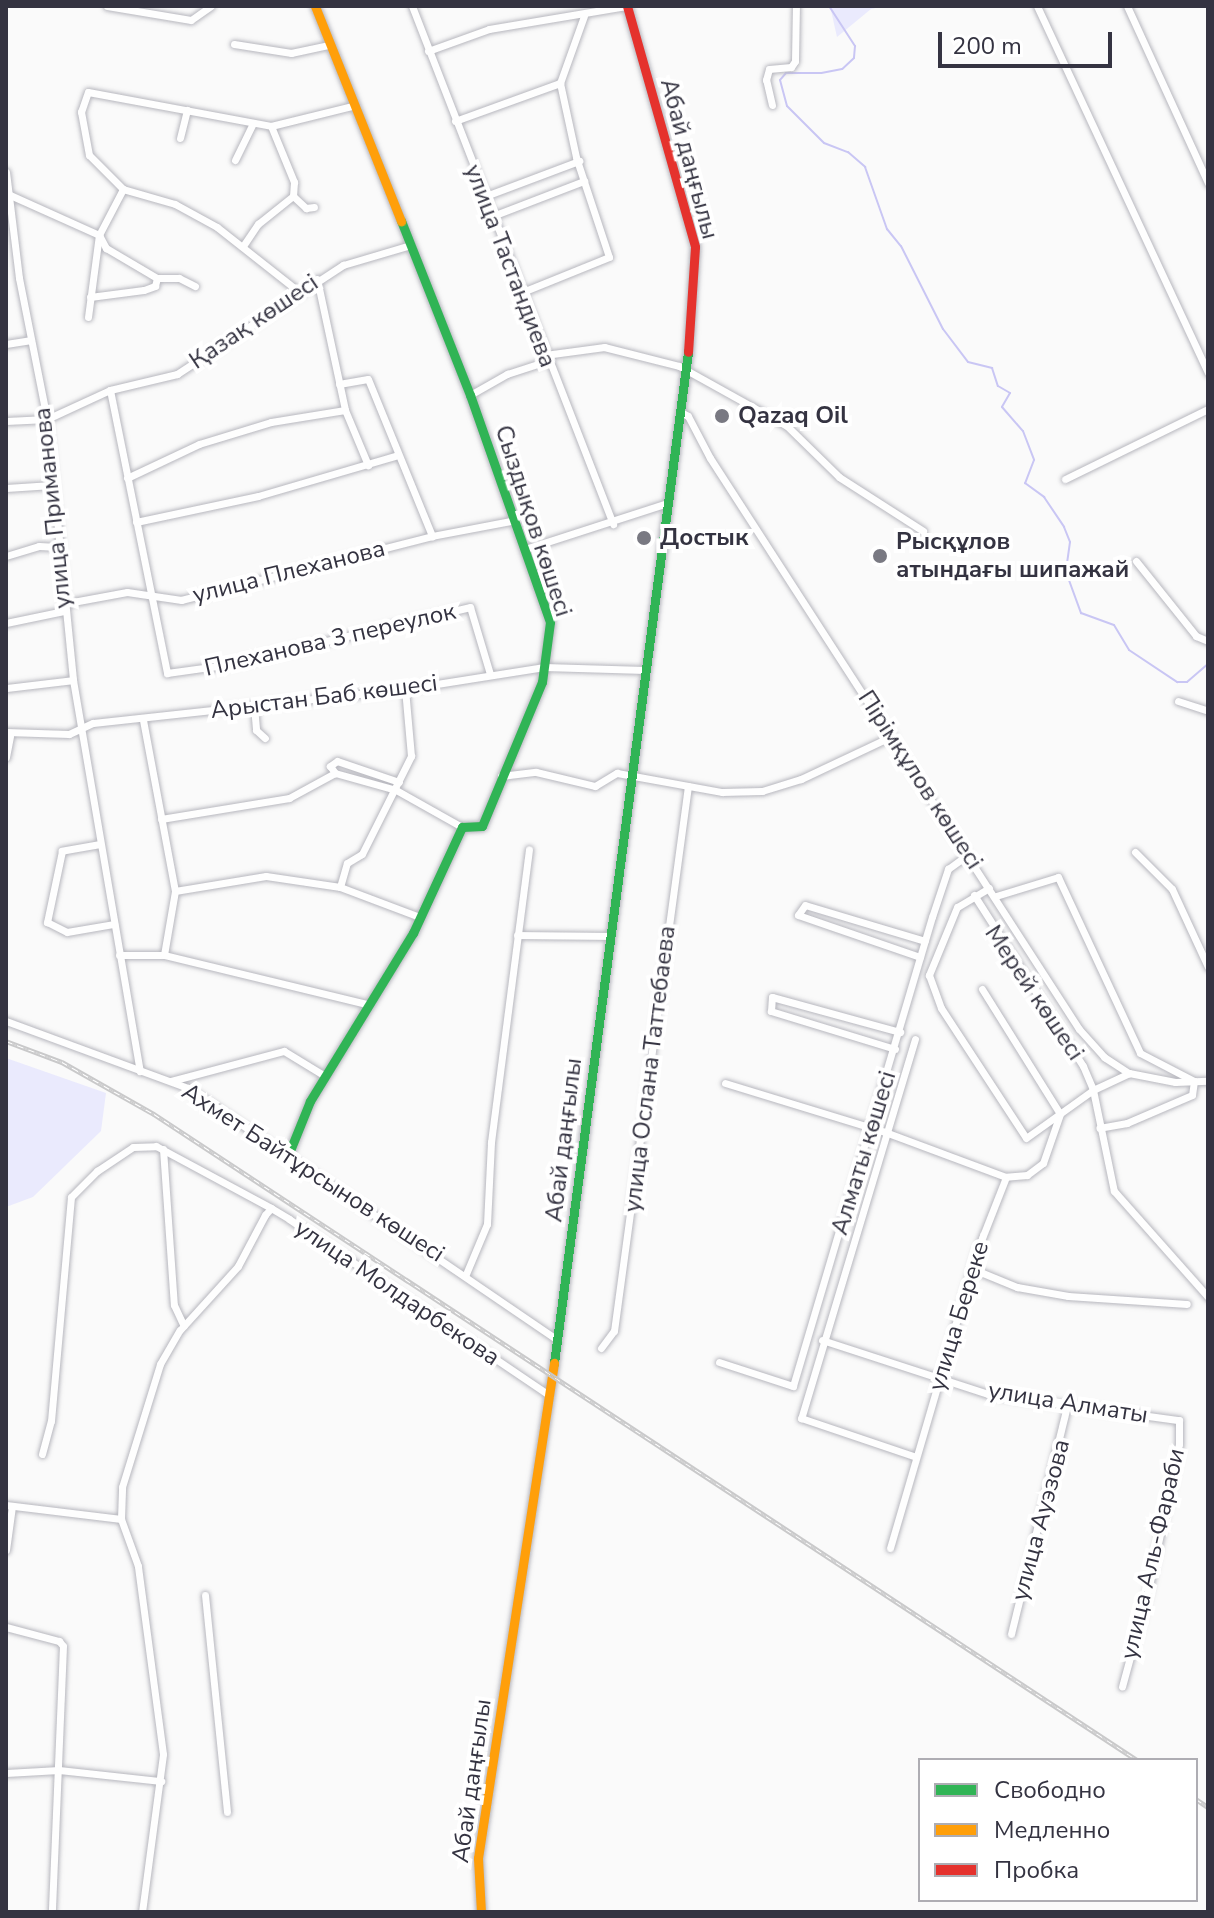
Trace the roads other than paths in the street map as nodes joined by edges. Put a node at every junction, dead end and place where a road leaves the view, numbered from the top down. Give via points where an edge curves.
1 (107, 6) edge
2 (211, 6) edge
3 (315, 6) edge
4 (412, 6) edge
5 (578, 6) edge
6 (627, 6) edge
7 (796, 6) edge
8 (1037, 6) edge
9 (1127, 6) edge
10 (581, 17) junction
11 (234, 44) dead end
12 (329, 45) junction
13 (428, 51) junction
14 (560, 83) junction
15 (772, 105) dead end
16 (352, 106) junction
17 (187, 110) junction
18 (455, 121) junction
19 (252, 125) junction
20 (271, 126) junction
21 (180, 138) dead end
22 (235, 160) dead end
23 (579, 161) junction
24 (6, 172) edge
25 (584, 181) junction
26 (7, 183) edge
27 (1208, 183) edge
28 (123, 189) junction
29 (10, 195) junction
30 (293, 196) junction
31 (483, 197) junction
32 (314, 207) dead end
33 (490, 217) junction
34 (8, 225) edge
35 (99, 235) junction
36 (411, 245) junction
37 (243, 246) junction
38 (157, 278) junction
39 (317, 279) junction
40 (195, 286) dead end
41 (298, 291) junction
42 (520, 293) junction
43 (90, 297) junction
44 (88, 317) dead end
45 (30, 340) junction
46 (6, 344) edge
47 (546, 358) junction
48 (686, 372) junction
49 (1208, 373) edge
50 (339, 384) junction
51 (110, 390) junction
52 (470, 395) junction
53 (1208, 409) edge
54 (345, 410) junction
55 (679, 411) junction
56 (47, 419) junction
57 (6, 421) edge
58 (395, 456) junction
59 (368, 465) junction
60 (127, 478) junction
61 (1065, 479) dead end
62 (52, 485) junction
63 (6, 488) edge
64 (667, 503) junction
65 (516, 520) junction
66 (136, 522) junction
67 (613, 524) junction
68 (923, 531) dead end
69 (432, 536) junction
70 (58, 547) junction
71 (525, 549) junction
72 (6, 556) edge
73 (1136, 561) dead end
74 (150, 596) junction
75 (63, 607) junction
76 (6, 623) edge
77 (1208, 641) edge
78 (544, 667) junction
79 (645, 670) junction
80 (490, 674) junction
81 (73, 680) junction
82 (6, 688) edge
83 (405, 689) junction
84 (1178, 701) dead end
85 (254, 706) junction
86 (1208, 711) edge
87 (143, 720) junction
88 (80, 728) junction
89 (8, 734) edge
90 (892, 736) junction
91 (265, 738) dead end
92 (6, 757) edge
93 (335, 773) junction
94 (631, 775) junction
95 (501, 776) junction
96 (397, 786) junction
97 (688, 786) junction
98 (161, 819) junction
99 (462, 827) junction
100 (100, 844) junction
101 (529, 849) dead end
102 (1135, 852) dead end
103 (967, 855) junction
104 (340, 887) junction
105 (989, 888) junction
106 (175, 891) junction
107 (974, 895) junction
108 (996, 896) junction
109 (420, 917) junction
110 (114, 924) junction
111 (517, 935) junction
112 (611, 936) junction
113 (925, 941) junction
114 (119, 955) junction
115 (164, 955) junction
116 (920, 957) junction
117 (1208, 967) edge
118 (982, 989) dead end
119 (366, 1004) junction
120 (6, 1021) edge
121 (900, 1032) junction
122 (915, 1039) dead end
123 (895, 1049) junction
124 (140, 1071) junction
125 (1129, 1073) junction
126 (325, 1076) junction
127 (171, 1081) junction
128 (1194, 1081) junction
129 (1208, 1081) edge
130 (725, 1083) dead end
131 (1093, 1090) junction
132 (1060, 1114) junction
133 (870, 1127) junction
134 (1099, 1128) junction
135 (885, 1132) junction
136 (163, 1149) junction
137 (289, 1153) junction
138 (1006, 1177) junction
139 (271, 1208) junction
140 (973, 1269) junction
141 (466, 1274) junction
142 (1208, 1297) edge
143 (1187, 1304) dead end
144 (184, 1326) junction
145 (558, 1340) junction
146 (822, 1340) junction
147 (601, 1348) dead end
148 (719, 1362) dead end
149 (941, 1377) junction
150 (550, 1396) junction
151 (1067, 1406) junction
152 (1179, 1420) joint
153 (42, 1454) dead end
154 (916, 1457) junction
155 (9, 1506) edge
156 (121, 1519) junction
157 (890, 1548) dead end
158 (6, 1550) edge
159 (205, 1595) dead end
160 (6, 1627) edge
161 (1011, 1634) dead end
162 (1122, 1687) dead end
163 (59, 1770) junction
164 (6, 1773) edge
165 (161, 1781) junction
166 (227, 1812) dead end
167 (479, 1911) edge
168 (52, 1912) edge
169 (142, 1912) edge

1 - 2 street via 191,20
3 - 12 street, Сыздықов көшесі
4 - 13 street, улица Тастандиева
5 - 10 street
6 - 10 street
6 - 48 street, Абай даңғылы via 695,247
7 - 15 street via 795,61 791,67 769,69
8 - 49 street
9 - 27 street
10 - 13 street via 489,29
10 - 14 street
11 - 12 street via 291,53
12 - 16 street, Сыздықов көшесі
13 - 18 street, улица Тастандиева
14 - 18 street
14 - 23 street
16 - 20 street
16 - 36 street, Сыздықов көшесі
17 - 19 street
17 - 21 street
17 - 28 street via 88,92 81,134 89,155
18 - 31 street, улица Тастандиева
19 - 20 street
19 - 22 street
20 - 30 street via 294,182
23 - 25 street
23 - 31 street
24 - 26 street, улица Приманова
25 - 33 street
25 - 42 street via 609,257
26 - 29 street, улица Приманова
28 - 35 street
28 - 37 street via 175,204
29 - 34 street, улица Приманова
29 - 35 street
30 - 32 street via 306,208
30 - 37 street via 258,224
31 - 33 street, улица Тастандиева
33 - 42 street, улица Тастандиева
34 - 45 street, улица Приманова
35 - 38 street via 106,248
35 - 43 street
36 - 39 street, Қазақ көшесі via 343,265
36 - 52 street, Сыздықов көшесі
37 - 41 street
38 - 40 street via 179,278
38 - 43 street via 155,286 144,290
39 - 41 street, Қазақ көшесі
39 - 50 street
41 - 51 street, Қазақ көшесі via 177,374
42 - 47 street, улица Тастандиева
43 - 44 street
45 - 46 street
45 - 56 street, улица Приманова
47 - 48 street via 604,347 656,358
47 - 52 street
47 - 67 street, улица Тастандиева
48 - 55 street, Абай даңғылы
48 - 68 street via 787,426 839,477
50 - 54 street
50 - 58 street via 368,379
51 - 56 street, Қазақ көшесі
51 - 60 street
52 - 65 street, Сыздықов көшесі
53 - 61 street
54 - 59 street
54 - 60 street via 271,422 199,444
55 - 64 street, Абай даңғылы
55 - 90 street, Пірімқұлов көшесі via 688,416 710,458
56 - 57 street, Қазақ көшесі
56 - 62 street, улица Приманова
58 - 59 street
58 - 69 street
59 - 66 street
60 - 66 street
62 - 63 street
62 - 70 street, улица Приманова
64 - 67 street
64 - 79 street, Абай даңғылы
65 - 69 street, улица Плеханова
65 - 71 street, Сыздықов көшесі
66 - 74 street
67 - 71 street
69 - 74 street, улица Плеханова via 181,600
70 - 72 street via 39,546
70 - 75 street, улица Приманова
71 - 78 street, Сыздықов көшесі via 550,622
73 - 77 street via 1196,636
74 - 75 street, улица Плеханова via 127,592
74 - 80 street, Плеханова 3 переулок via 167,673 225,665 470,607
75 - 76 street, улица Плеханова
75 - 81 street, улица Приманова
78 - 79 street, Арыстан Баб көшесі
78 - 80 street, Арыстан Баб көшесі
78 - 95 street, Сыздықов көшесі via 523,734
79 - 94 street, Абай даңғылы
80 - 83 street, Арыстан Баб көшесі
81 - 82 street
81 - 88 street, улица Приманова
83 - 85 street, Арыстан Баб көшесі
83 - 96 street via 411,756
84 - 86 street
85 - 87 street, Арыстан Баб көшесі
85 - 91 street via 256,730
87 - 88 street, Арыстан Баб көшесі
87 - 98 street
88 - 89 street, Арыстан Баб көшесі via 69,734
88 - 100 street, улица Приманова
89 - 92 street
90 - 97 street via 801,779 762,791
90 - 103 street, Пірімқұлов көшесі
93 - 96 street
93 - 96 street via 330,766 337,761
93 - 98 street via 289,798
94 - 95 street via 617,773 595,786 536,772
94 - 97 street
94 - 112 street, Абай даңғылы
95 - 99 street, Сыздықов көшесі via 482,826
96 - 99 street
96 - 104 street via 362,854 347,863
97 - 147 street, улица Ослана Таттебаева via 614,1331
98 - 106 street
99 - 109 street, Сыздықов көшесі
100 - 110 street, улица Приманова
100 - 110 street via 62,851 47,922 67,932
101 - 111 street
102 - 117 street via 1172,889
103 - 105 street, Пірімқұлов көшесі
103 - 113 street, Алматы көшесі via 948,869
104 - 106 street via 266,876
104 - 109 street
105 - 107 street
105 - 108 street, Пірімқұлов көшесі
106 - 115 street
107 - 131 street, Мерей көшесі
107 - 132 street via 957,907 929,975 941,1008 1026,1138
108 - 125 street, Пірімқұлов көшесі via 1079,1029 1104,1057
108 - 128 street via 1058,877 1140,1053
109 - 119 street, Сыздықов көшесі
110 - 114 street, улица Приманова
111 - 112 street
111 - 141 street via 491,1142 487,1224
112 - 145 street, Абай даңғылы
113 - 116 street, Алматы көшесі
113 - 116 street via 805,905 798,915
114 - 115 street
114 - 124 street, улица Приманова
115 - 119 street
116 - 121 street, Алматы көшесі
118 - 132 street
119 - 126 street, Сыздықов көшесі
120 - 124 street, Ахмет Байтұрсынов көшесі
121 - 123 street, Алматы көшесі
121 - 123 street via 778,995 769,1007
122 - 135 street
123 - 133 street, Алматы көшесі
124 - 127 street, Ахмет Байтұрсынов көшесі
125 - 128 street, Пірімқұлов көшесі
125 - 131 street
126 - 127 street via 284,1051
126 - 137 street, Сыздықов көшесі
127 - 137 street, Ахмет Байтұрсынов көшесі
128 - 129 street, Пірімқұлов көшесі
128 - 134 street via 1192,1095 1127,1123
130 - 133 street
131 - 132 street
131 - 134 street
132 - 138 street via 1043,1163 1027,1175
133 - 135 street
133 - 148 street, Алматы көшесі via 793,1386
134 - 142 street via 1114,1191
135 - 138 street
135 - 146 street
136 - 139 street
136 - 144 street via 174,1305
136 - 153 street via 133,1147 71,1197 51,1421
137 - 141 street, Ахмет Байтұрсынов көшесі
138 - 140 street, улица Береке
139 - 144 street, улица Молдарбекова via 238,1266
139 - 150 street, улица Молдарбекова
140 - 143 street via 1017,1287 1068,1296
140 - 149 street, улица Береке
141 - 145 street, Ахмет Байтұрсынов көшесі
144 - 156 street, улица Молдарбекова via 160,1364 122,1487
145 - 150 street, Абай даңғылы
146 - 149 street, улица Алматы
146 - 154 street via 801,1418
149 - 151 street, улица Алматы via 988,1394
149 - 154 street, улица Береке
150 - 167 street, Абай даңғылы via 478,1858
151 - 152 street, улица Алматы
151 - 161 street, улица Ауэзова
152 - 162 street, улица Аль-Фараби via 1179,1444 1148,1591
154 - 157 street, улица Береке
155 - 156 street
155 - 158 street
156 - 165 street, улица Молдарбекова via 138,1566 163,1754
159 - 166 street
160 - 163 street via 63,1646
163 - 164 street
163 - 165 street
163 - 168 street
165 - 169 street, улица Молдарбекова

